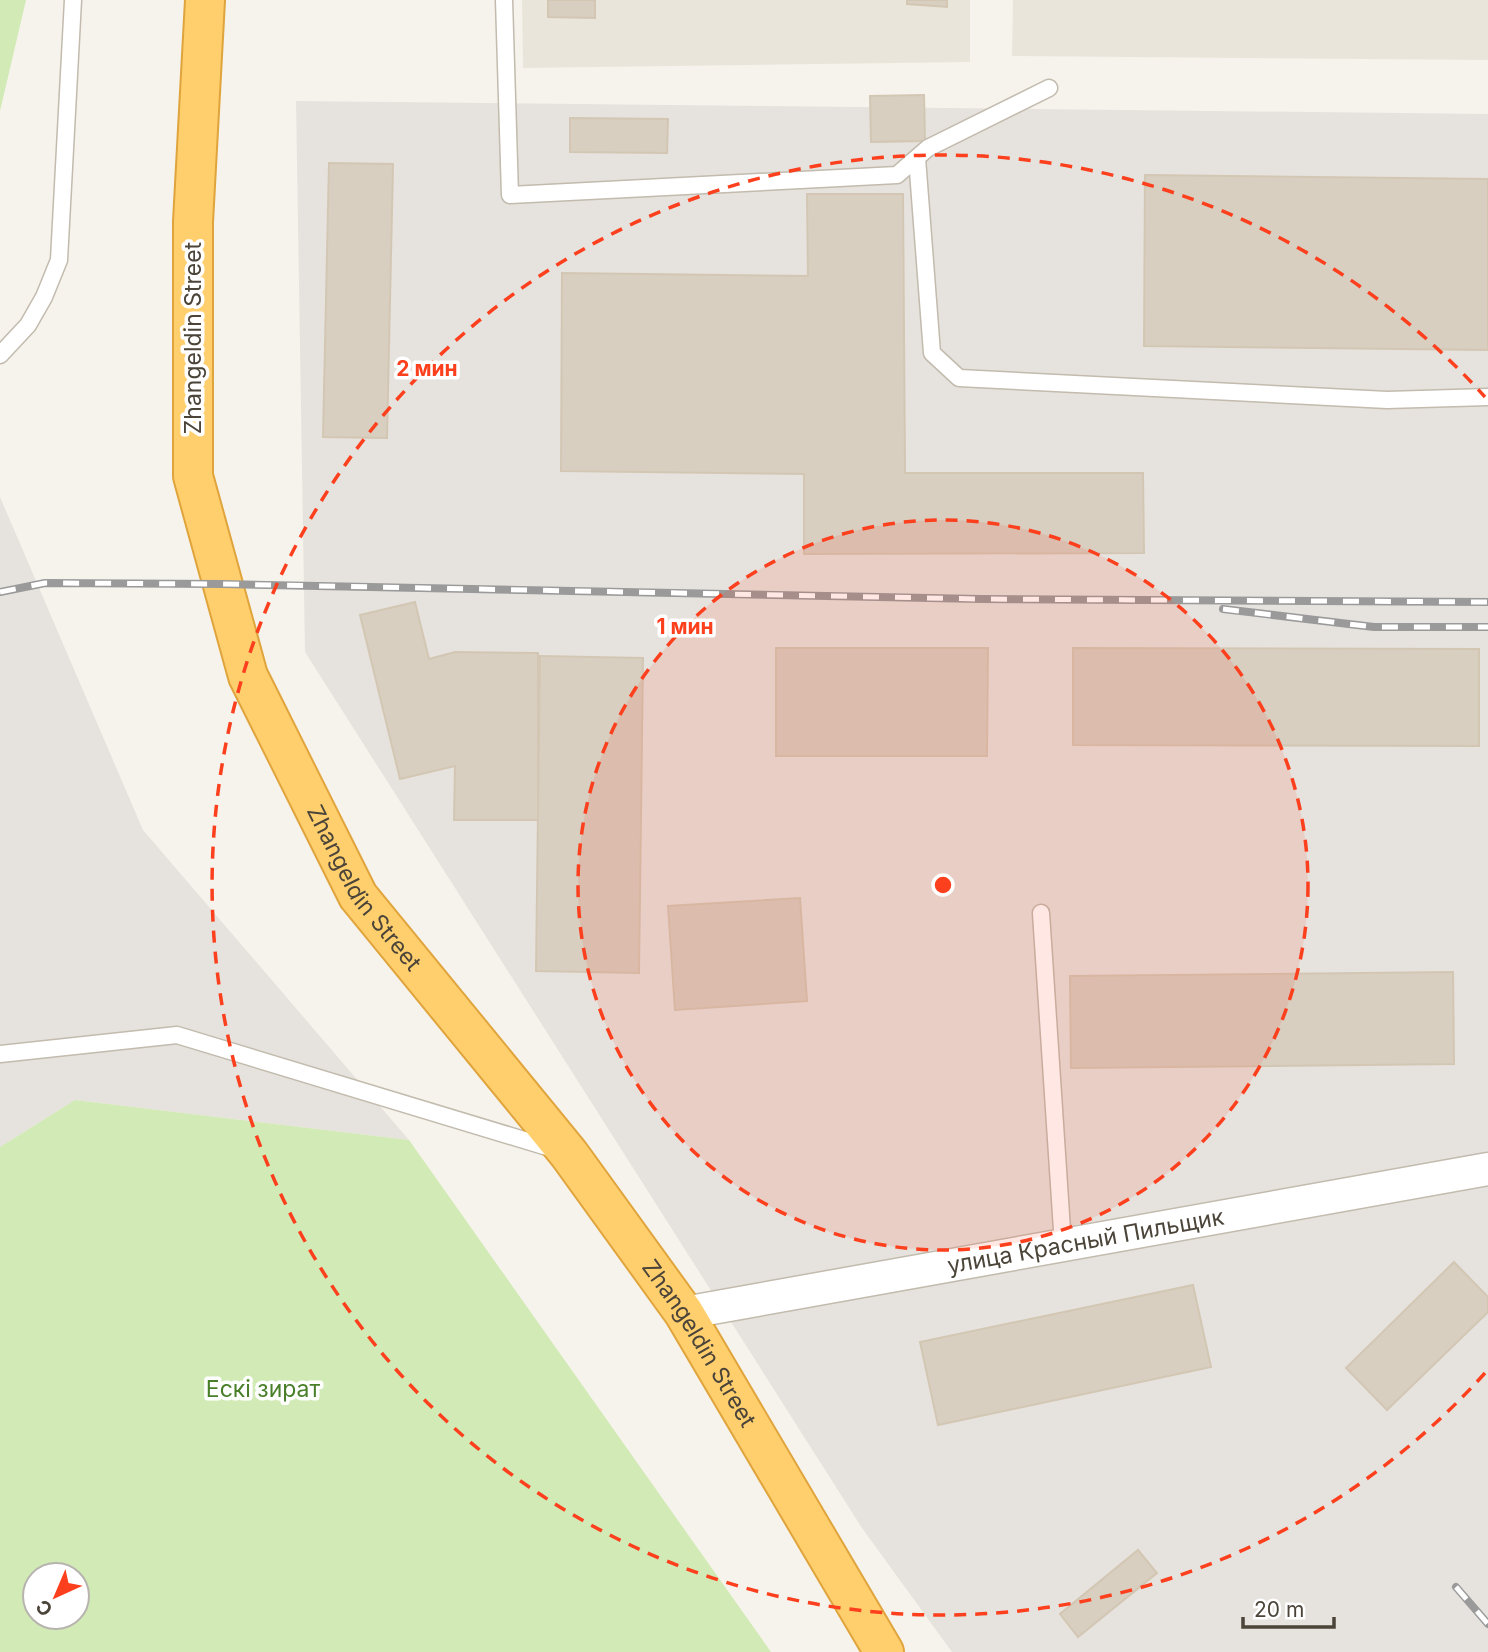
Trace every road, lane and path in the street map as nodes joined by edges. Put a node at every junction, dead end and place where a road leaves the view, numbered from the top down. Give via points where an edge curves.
1 (73, 0) edge
2 (205, 0) edge
3 (504, 0) edge
4 (1049, 88) dead end
5 (917, 158) junction
6 (0, 355) edge
7 (1488, 397) edge
8 (1041, 913) dead end
9 (0, 1054) edge
10 (569, 1154) junction
11 (1488, 1169) edge
12 (1063, 1245) junction
13 (684, 1312) junction
14 (884, 1652) edge

1 - 6 lane via 59,260 28,325
2 - 10 highway, Zhangeldin Street via 193,222 193,476 248,676 358,896
3 - 5 lane via 510,195 897,176
4 - 5 lane via 928,148
5 - 7 lane via 932,353 959,378 1387,400
8 - 12 lane
9 - 10 lane via 177,1035
10 - 13 highway, Zhangeldin Street
11 - 12 street, улица Красный Пильщик
12 - 13 street, улица Красный Пильщик
13 - 14 highway, Zhangeldin Street

